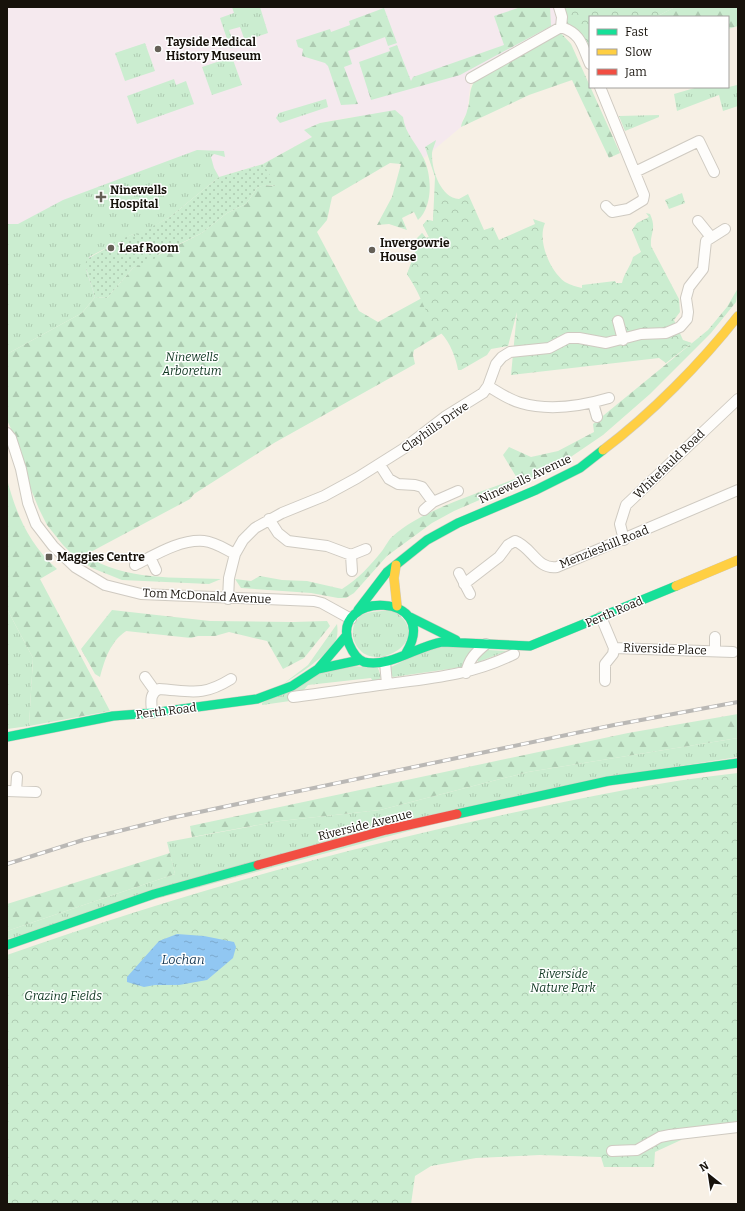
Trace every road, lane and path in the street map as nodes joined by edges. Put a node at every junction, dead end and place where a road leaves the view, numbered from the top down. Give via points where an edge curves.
1 (558, 7) edge
2 (561, 27) junction
3 (589, 62) edge
4 (471, 78) dead end
5 (600, 88) edge
6 (635, 172) junction
7 (714, 172) dead end
8 (606, 206) dead end
9 (698, 221) dead end
10 (725, 229) dead end
11 (711, 237) junction
12 (738, 316) edge
13 (618, 322) dead end
14 (623, 340) junction
15 (488, 386) junction
16 (609, 398) dead end
17 (738, 399) edge
18 (593, 403) junction
19 (597, 417) dead end
20 (7, 433) edge
21 (380, 465) junction
22 (738, 490) edge
23 (458, 491) dead end
24 (434, 502) junction
25 (424, 510) dead end
26 (269, 519) junction
27 (624, 540) junction
28 (366, 549) dead end
29 (235, 554) junction
30 (351, 555) junction
31 (150, 557) junction
32 (738, 560) edge
33 (135, 565) dead end
34 (396, 565) junction
35 (156, 570) dead end
36 (352, 571) dead end
37 (459, 573) dead end
38 (464, 584) junction
39 (470, 594) dead end
40 (228, 598) junction
41 (397, 606) junction
42 (354, 615) junction
43 (410, 617) junction
44 (602, 617) junction
45 (346, 636) junction
46 (715, 637) dead end
47 (456, 640) junction
48 (486, 644) junction
49 (614, 648) junction
50 (715, 651) junction
51 (406, 652) junction
52 (733, 652) dead end
53 (514, 654) dead end
54 (360, 660) junction
55 (385, 662) junction
56 (318, 669) junction
57 (466, 673) junction
58 (145, 677) dead end
59 (231, 680) dead end
60 (605, 681) dead end
61 (386, 684) junction
62 (155, 691) junction
63 (293, 698) dead end
64 (152, 713) junction
65 (7, 737) edge
66 (738, 763) edge
67 (17, 777) dead end
68 (12, 791) edge
69 (36, 792) dead end
70 (7, 945) edge
71 (738, 1127) edge
72 (612, 1151) dead end

1 - 2 street via 562,17
2 - 3 street via 573,31
2 - 4 street
5 - 6 street
6 - 7 street via 699,141
6 - 8 street via 644,195 643,200 628,209 612,212
9 - 11 street
10 - 11 street
11 - 14 street, Clayhills Drive via 706,241 703,269 689,287 686,298 687,319 680,327 666,333 641,334
12 - 34 street, Ninewells Avenue via 720,340 632,428 580,468 458,523 427,540
13 - 14 street
14 - 15 street, Clayhills Drive via 606,343 568,338 549,348 510,352 496,364
15 - 18 street via 521,403 538,406
15 - 21 street, Clayhills Drive via 475,399 446,416
16 - 18 street
17 - 27 street, Whitefauld Road via 626,505 620,524
18 - 19 street
20 - 40 street, Tom McDonald Avenue via 21,469 28,503 36,524 53,546 75,567 105,585 141,594
21 - 24 street via 390,479 398,484 422,487
21 - 26 street, Clayhills Drive via 324,496
22 - 27 street, Menzieshill Road
23 - 24 street
24 - 25 street
26 - 29 street, Clayhills Drive via 243,540
26 - 30 street via 278,533 288,541 327,546
27 - 38 street, Menzieshill Road via 549,568 542,565 522,544 515,541
28 - 30 street
29 - 31 street via 216,544 193,541
29 - 40 street, Clayhills Drive via 229,578
30 - 36 street
31 - 33 street
31 - 35 street
32 - 44 street, Perth Road
34 - 41 street via 394,578
34 - 42 street, Ninewells Avenue
37 - 38 street
38 - 39 street
40 - 42 street, Tom McDonald Avenue via 314,601
41 - 42 street via 368,606
41 - 43 street, Perth Road
42 - 45 street, Perth Road via 346,627
43 - 47 street, Perth Road
43 - 51 street via 414,630 413,642
44 - 48 street, Perth Road via 530,646
44 - 49 street, Riverside Place
45 - 54 street
45 - 56 street, Perth Road
46 - 50 street, Riverside Place
47 - 48 street, Perth Road
47 - 51 street, Perth Road
48 - 57 street via 469,662
49 - 50 street, Riverside Place
49 - 60 street, Riverside Place via 605,664
50 - 52 street, Riverside Place
51 - 55 street, Perth Road via 396,659
53 - 57 street
54 - 55 street, Perth Road via 370,663
54 - 56 street, Perth Road
55 - 61 street
56 - 64 street, Perth Road via 292,686 257,699
57 - 61 street
58 - 62 street
59 - 62 street via 197,693 159,689
61 - 63 street
62 - 64 street via 151,698
64 - 65 street, Perth Road via 113,716
66 - 70 street, Riverside Avenue via 608,781 386,830 154,894
67 - 68 street
68 - 69 street
71 - 72 street via 670,1135 660,1137 637,1150

